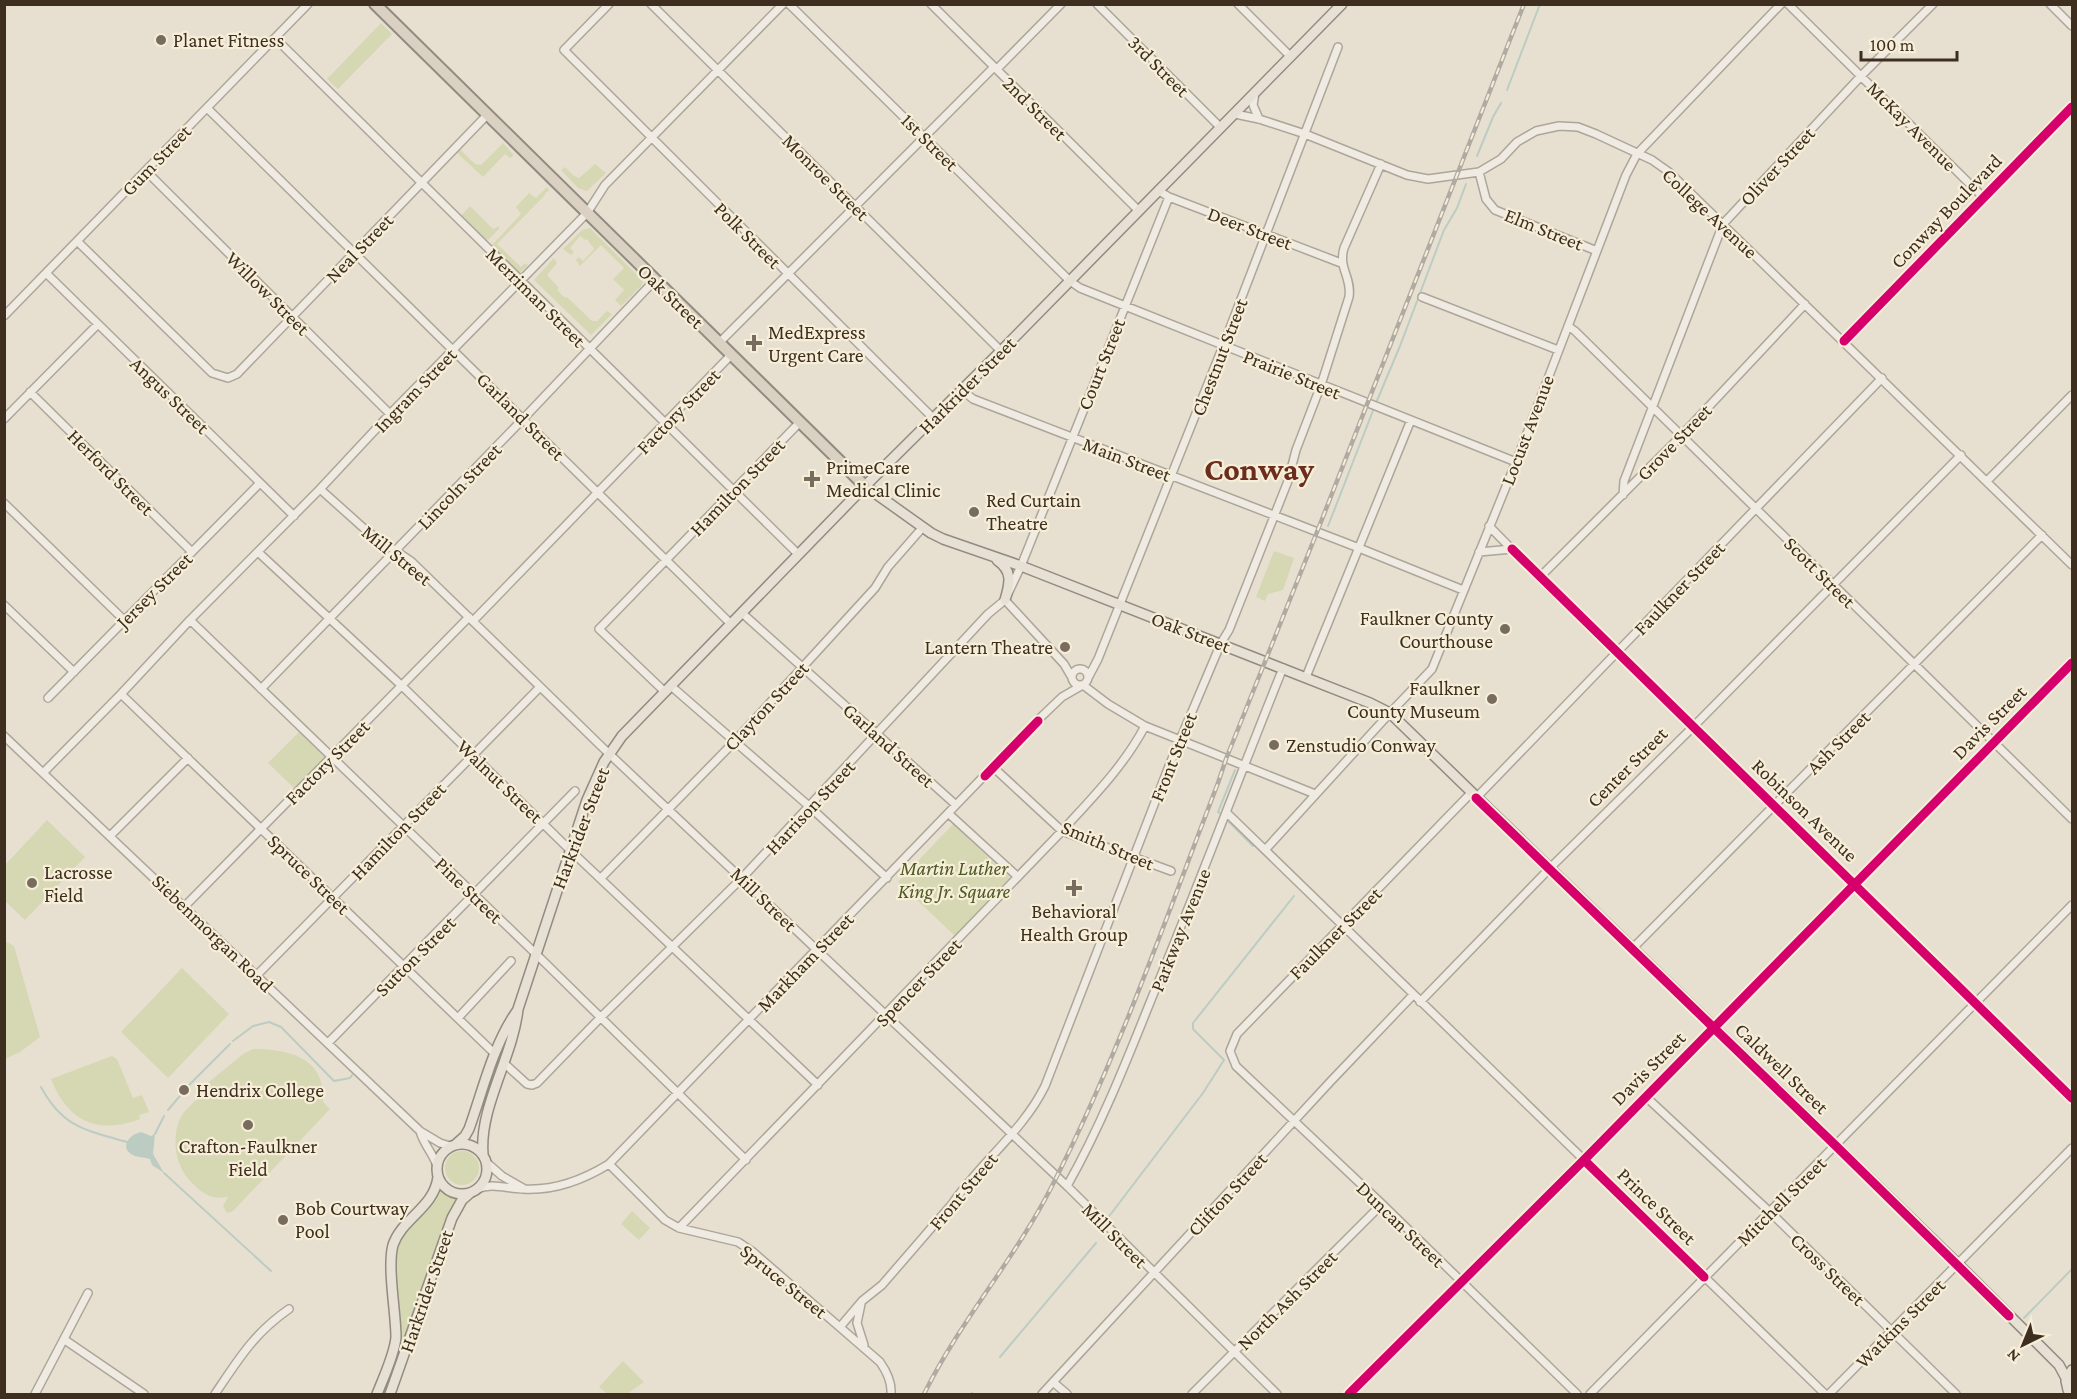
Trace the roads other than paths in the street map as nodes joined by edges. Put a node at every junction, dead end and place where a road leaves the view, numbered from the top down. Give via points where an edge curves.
1 (308, 4) edge
2 (375, 4) edge
3 (609, 4) edge
4 (651, 4) edge
5 (783, 4) edge
6 (789, 4) edge
7 (931, 4) edge
8 (1061, 4) edge
9 (1097, 4) edge
10 (1238, 4) edge
11 (1342, 4) edge
12 (1781, 4) edge
13 (1788, 4) edge
14 (1933, 4) edge
15 (2050, 4) edge
16 (2073, 26) edge
17 (275, 38) junction
18 (1338, 47) dead end
19 (1291, 57) junction
20 (995, 68) junction
21 (717, 70) junction
22 (1861, 76) junction
23 (1255, 93) junction
24 (2073, 106) edge
25 (207, 108) junction
26 (1235, 114) junction
27 (487, 115) junction
28 (1259, 118) junction
29 (1221, 128) junction
30 (1305, 134) junction
31 (651, 137) junction
32 (925, 137) junction
33 (1637, 154) junction
34 (1381, 164) junction
35 (146, 171) junction
36 (1479, 172) junction
37 (422, 183) junction
38 (1159, 191) junction
39 (1169, 196) junction
40 (1984, 198) junction
41 (856, 207) junction
42 (1139, 211) junction
43 (587, 213) junction
44 (1723, 224) junction
45 (1266, 235) junction
46 (77, 241) junction
47 (1597, 251) junction
48 (355, 252) junction
49 (1341, 263) junction
50 (46, 273) junction
51 (787, 275) junction
52 (655, 279) junction
53 (522, 280) junction
54 (1070, 281) junction
55 (1422, 297) dead end
56 (1805, 304) junction
57 (1125, 307) junction
58 (4, 316) edge
59 (292, 318) junction
60 (98, 324) junction
61 (1568, 326) junction
62 (1844, 341) junction
63 (720, 343) junction
64 (1223, 346) junction
65 (588, 349) junction
66 (454, 350) junction
67 (1558, 350) junction
68 (1001, 351) junction
69 (731, 355) junction
70 (1882, 378) junction
71 (1321, 385) junction
72 (962, 390) junction
73 (30, 392) junction
74 (2072, 395) edge
75 (1653, 406) junction
76 (390, 414) junction
77 (933, 418) junction
78 (4, 419) edge
79 (523, 419) junction
80 (1411, 420) junction
81 (800, 422) junction
82 (666, 423) junction
83 (1682, 435) junction
84 (1071, 438) junction
85 (1960, 455) junction
86 (1516, 462) junction
87 (1172, 476) junction
88 (1987, 481) junction
89 (260, 483) junction
90 (865, 486) junction
91 (320, 489) junction
92 (733, 490) junction
93 (599, 493) junction
94 (1623, 495) junction
95 (4, 503) edge
96 (1756, 509) junction
97 (294, 516) junction
98 (1275, 516) junction
99 (1489, 526) junction
100 (923, 527) junction
101 (2042, 535) junction
102 (1359, 548) junction
103 (1512, 549) junction
104 (396, 550) junction
105 (192, 552) junction
106 (258, 552) junction
107 (1479, 552) junction
108 (798, 554) junction
109 (990, 555) junction
110 (666, 559) junction
111 (2073, 565) edge
112 (1021, 566) junction
113 (1540, 577) junction
114 (1832, 585) junction
115 (1463, 590) junction
116 (1005, 600) junction
117 (1119, 604) junction
118 (4, 605) edge
119 (742, 614) junction
120 (330, 619) junction
121 (471, 619) junction
122 (124, 620) junction
123 (190, 620) junction
124 (731, 624) junction
125 (1221, 643) junction
126 (1617, 652) junction
127 (2073, 663) edge
128 (1064, 664) junction
129 (1915, 664) junction
130 (1094, 666) junction
131 (802, 668) junction
132 (1283, 668) junction
133 (1079, 669) junction
134 (74, 672) junction
135 (1072, 677) junction
136 (1306, 677) junction
137 (1085, 682) junction
138 (402, 686) junction
139 (540, 687) junction
140 (261, 689) junction
141 (668, 689) junction
142 (121, 694) junction
143 (1062, 697) junction
144 (48, 698) dead end
145 (1390, 713) junction
146 (1145, 726) junction
147 (1694, 726) junction
148 (876, 734) junction
149 (4, 736) edge
150 (1179, 740) junction
151 (735, 741) junction
152 (1995, 742) junction
153 (473, 754) junction
154 (610, 754) junction
155 (332, 757) junction
156 (188, 758) junction
157 (1244, 766) junction
158 (993, 767) junction
159 (44, 773) junction
160 (575, 791) dead end
161 (1314, 794) junction
162 (1474, 795) junction
163 (956, 805) junction
164 (1775, 806) junction
165 (810, 807) junction
166 (669, 810) junction
167 (948, 813) junction
168 (1227, 813) junction
169 (2073, 819) edge
170 (543, 823) junction
171 (403, 825) junction
172 (261, 828) junction
173 (1062, 831) junction
174 (111, 835) junction
175 (569, 849) junction
176 (1264, 850) junction
177 (1134, 858) junction
178 (1550, 868) junction
179 (1171, 871) dead end
180 (1018, 877) junction
181 (601, 878) junction
182 (742, 878) junction
183 (887, 878) junction
184 (1856, 884) junction
185 (474, 896) junction
186 (334, 898) junction
187 (2073, 905) edge
188 (185, 906) junction
189 (1343, 926) junction
190 (672, 946) junction
191 (1633, 948) junction
192 (817, 950) junction
193 (535, 953) junction
194 (511, 961) dead end
195 (405, 966) junction
196 (257, 975) junction
197 (1413, 995) junction
198 (1420, 1002) junction
199 (1976, 1003) junction
200 (518, 1009) junction
201 (885, 1017) junction
202 (458, 1018) junction
203 (600, 1018) junction
204 (749, 1020) junction
205 (1714, 1028) junction
206 (328, 1043) junction
207 (1230, 1051) joint
208 (495, 1054) junction
209 (504, 1063) junction
210 (818, 1085) junction
211 (678, 1094) junction
212 (1645, 1096) junction
213 (2073, 1098) edge
214 (1295, 1121) junction
215 (420, 1131) junction
216 (1010, 1135) junction
217 (453, 1145) junction
218 (1836, 1146) junction
219 (2073, 1148) edge
220 (484, 1158) junction
221 (746, 1160) junction
222 (1584, 1160) junction
223 (609, 1164) junction
224 (437, 1166) junction
225 (438, 1177) junction
226 (1066, 1186) junction
227 (526, 1190) junction
228 (473, 1191) junction
229 (1382, 1204) junction
230 (1770, 1213) junction
231 (679, 1228) junction
232 (1958, 1264) junction
233 (1153, 1272) junction
234 (1704, 1277) junction
235 (1461, 1282) junction
236 (88, 1293) dead end
237 (862, 1301) junction
238 (289, 1309) dead end
239 (840, 1327) junction
240 (1892, 1332) junction
241 (65, 1340) junction
242 (867, 1350) junction
243 (1235, 1352) junction
244 (2059, 1365) junction
245 (2073, 1370) edge
246 (1053, 1382) junction
247 (2065, 1386) edge
248 (892, 1391) edge
249 (2073, 1394) edge
250 (35, 1395) edge
251 (144, 1395) edge
252 (214, 1395) edge
253 (377, 1395) edge
254 (390, 1395) edge
255 (1042, 1395) edge
256 (1066, 1395) edge
257 (1192, 1395) edge
258 (1277, 1395) edge
259 (1349, 1395) edge
260 (1577, 1395) edge
261 (1590, 1395) edge
262 (1827, 1395) edge
263 (1956, 1395) edge

1 - 17 street, Gum Street
2 - 27 highway, Oak Street
3 - 31 street, Polk Street via 564,50
4 - 21 street, Monroe Street
5 - 21 street, Ingram Street
6 - 32 street, 1st Street
7 - 20 street, 2nd Street
8 - 20 street, Factory Street
9 - 29 street, 3rd Street
10 - 19 street
11 - 19 main road, Harkrider Street
12 - 33 street, Locust Avenue
13 - 22 street, McKay Avenue
14 - 22 street, Oliver Street
15 - 16 street
17 - 25 street, Gum Street
17 - 37 street, Merriman Street
18 - 30 street, Chestnut Street
19 - 23 main road, Harkrider Street
20 - 32 street, Factory Street
20 - 42 street, 2nd Street
21 - 31 street, Ingram Street
21 - 41 street, Monroe Street
22 - 40 street, McKay Avenue
22 - 44 street, Oliver Street
23 - 26 main road, Harkrider Street
23 - 28 street via 1253,108
24 - 40 street, Conway Boulevard
25 - 35 street, Gum Street
25 - 48 street, Garland Street
26 - 28 street, College Avenue
26 - 29 main road, Harkrider Street
27 - 37 street, Neal Street
27 - 43 highway, Oak Street
28 - 30 street, College Avenue
29 - 38 main road, Harkrider Street
30 - 34 street, College Avenue
30 - 45 street, Chestnut Street
31 - 43 street, Ingram Street via 605,185
31 - 51 street, Polk Street
32 - 41 street, Factory Street
32 - 54 street, 1st Street
33 - 36 street, College Avenue via 1587,130 1559,126 1536,131
33 - 44 street, College Avenue via 1669,172
33 - 47 street, Locust Avenue
34 - 36 street, College Avenue via 1428,179
34 - 49 street
35 - 46 street, Gum Street
35 - 59 street, Willow Street
36 - 47 street, Elm Street via 1486,199 1496,210
37 - 48 street, Neal Street
37 - 53 street, Merriman Street
38 - 39 street, Deer Street
38 - 42 main road, Harkrider Street
39 - 45 street, Deer Street
39 - 57 street, Court Street
40 - 62 street, Conway Boulevard
41 - 51 street, Factory Street
41 - 68 street, Monroe Street
42 - 54 main road, Harkrider Street
43 - 52 highway, Oak Street
43 - 53 street, Ingram Street
44 - 56 street, College Avenue
44 - 75 street, Oliver Street
45 - 49 street, Deer Street
45 - 64 street, Chestnut Street
46 - 50 street, Gum Street
46 - 59 street, Neal Street via 212,373 228,378 237,374
47 - 61 street, Locust Avenue
48 - 59 street, Neal Street
48 - 66 street, Garland Street
49 - 71 street, Front Street via 1349,297
50 - 58 street, Gum Street
50 - 60 street, Angus Street
51 - 63 street, Factory Street
51 - 77 street, Polk Street
52 - 63 highway, Oak Street
52 - 65 street, Lincoln Street
53 - 65 street, Merriman Street
53 - 66 street, Ingram Street
54 - 57 street, Prairie Street
54 - 68 main road, Harkrider Street
55 - 67 street
56 - 62 street, College Avenue
56 - 83 street, Grove Street
57 - 64 street, Prairie Street
57 - 84 street, Court Street
59 - 76 street, Willow Street
60 - 73 street
60 - 89 street, Angus Street
61 - 67 street, Locust Avenue
61 - 75 street, Scott Street
62 - 70 street, College Avenue
63 - 69 highway, Oak Street
64 - 71 street, Prairie Street
64 - 87 street, Chestnut Street
65 - 79 street, Lincoln Street
65 - 82 street, Merriman Street
66 - 76 street, Ingram Street
66 - 79 street, Garland Street
67 - 86 street, Locust Avenue
68 - 72 main road, Harkrider Street
69 - 81 highway, Oak Street
69 - 82 street, Factory Street
70 - 85 street, College Avenue
70 - 96 street, Faulkner Street
71 - 80 street, Prairie Street
71 - 98 street, Front Street
72 - 77 main road, Harkrider Street
72 - 84 street, Main Street via 973,399
73 - 78 street
73 - 105 street, Herford Street
74 - 88 street
75 - 83 street, Scott Street
75 - 94 street, Oliver Street via 1624,481
76 - 91 street, Ingram Street
77 - 90 main road, Harkrider Street
79 - 93 street, Garland Street
79 - 104 street, Lincoln Street
80 - 86 street, Prairie Street
80 - 102 street
81 - 90 highway, Oak Street
81 - 92 street, Hamilton Street
82 - 92 street, Merriman Street
82 - 93 street, Factory Street
83 - 94 street, Grove Street
83 - 96 street, Scott Street
84 - 87 street, Main Street
84 - 112 street, Court Street
85 - 88 street, College Avenue
85 - 114 street, Center Street
86 - 99 street, Locust Avenue
87 - 98 street, Main Street
87 - 117 street, Chestnut Street
88 - 101 street, College Avenue
89 - 97 street, Angus Street
89 - 105 street, Jersey Street
90 - 100 main road, Oak Street
90 - 108 main road, Harkrider Street
91 - 97 street, Ingram Street
91 - 104 street, Mill Street via 368,532
92 - 108 street, Merriman Street
92 - 110 street, Hamilton Street
93 - 110 street, Garland Street
93 - 121 street, Factory Street
94 - 113 street, Grove Street
95 - 122 street
96 - 114 street, Scott Street
96 - 126 street, Faulkner Street
97 - 106 street, Ingram Street
98 - 102 street, Main Street
98 - 125 street, Front Street
99 - 103 street, Robinson Avenue
99 - 107 street, Locust Avenue
100 - 109 main road, Oak Street via 947,541
100 - 131 street, Clayton Street via 876,587
101 - 111 street, College Avenue
101 - 129 street, Ash Street
102 - 115 street, Main Street
102 - 136 street
103 - 107 street
103 - 113 street, Robinson Avenue
104 - 120 street, Lincoln Street
104 - 121 street, Mill Street
105 - 122 street, Jersey Street
106 - 120 street, Walnut Street
106 - 123 street, Ingram Street
107 - 115 street, Locust Avenue
108 - 119 main road, Harkrider Street
109 - 112 main road, Oak Street
109 - 116 main road, Oak Street via 1010,577
110 - 124 street, Garland Street
110 - 141 street, Hamilton Street via 599,628
112 - 116 street, Harrison Street
112 - 117 main road, Oak Street
113 - 126 street, Robinson Avenue
114 - 129 street, Scott Street
114 - 147 street, Center Street
115 - 145 street, Locust Avenue via 1432,669
116 - 128 street
116 - 148 street, Harrison Street
117 - 125 main road, Oak Street
117 - 130 street, Chestnut Street
118 - 134 street
119 - 124 main road, Harkrider Street
119 - 131 street, Garland Street
120 - 138 street, Walnut Street
120 - 140 street, Lincoln Street
121 - 138 street, Factory Street
121 - 139 street, Mill Street
122 - 134 street, Jersey Street
123 - 140 street, Pine Street
123 - 142 street, Ingram Street
124 - 141 main road, Harkrider Street
125 - 132 main road, Oak Street
125 - 150 street, Front Street
126 - 147 street, Robinson Avenue
126 - 162 street, Faulkner Street
127 - 152 street, Davis Street
128 - 133 street
128 - 135 street
129 - 152 street, Scott Street
129 - 164 street, Ash Street
130 - 133 street
130 - 137 street, Chestnut Street
131 - 148 street, Garland Street
131 - 151 street, Clayton Street
132 - 136 main road, Oak Street
132 - 157 street, Parkway Avenue
133 - 135 street
133 - 137 street via 1087,673
134 - 144 street, Jersey Street
135 - 137 street via 1076,685
135 - 143 street, Markham Street
136 - 145 main road, Oak Street
137 - 143 street, Markham Street
137 - 146 street via 1108,704
138 - 153 street, Walnut Street
138 - 155 street, Factory Street
139 - 153 street, Hamilton Street
139 - 154 street, Mill Street
140 - 155 street, Pine Street
141 - 151 street
141 - 154 main road, Harkrider Street via 639,716
142 - 156 street, Spruce Street
142 - 159 street, Ingram Street
143 - 158 street, Markham Street
145 - 161 street, Locust Avenue
145 - 162 main road, Caldwell Street
146 - 150 street
146 - 173 street, Spencer Street via 1129,753
147 - 164 street, Robinson Avenue
147 - 178 street, Center Street
148 - 163 street, Garland Street
148 - 165 street, Harrison Street
149 - 159 street, Siebenmorgan Road
150 - 157 street
150 - 177 street, Front Street
151 - 165 street
151 - 166 street, Clayton Street
152 - 169 street, Scott Street
152 - 184 street, Davis Street
153 - 170 street, Walnut Street
153 - 171 street, Hamilton Street
154 - 166 street, Mill Street
154 - 175 main road, Harkrider Street via 597,775
155 - 171 street, Pine Street
155 - 172 street, Factory Street
156 - 172 street, Spruce Street
156 - 174 street
157 - 161 street
157 - 168 street, Parkway Avenue
158 - 163 street, Markham Street
158 - 173 street, Smith Street
159 - 174 street, Siebenmorgan Road
160 - 170 street, Sutton Street
161 - 176 street, Locust Avenue
162 - 178 main road, Caldwell Street
162 - 189 street, Faulkner Street
163 - 167 street, Markham Street
164 - 184 street, Robinson Avenue
164 - 191 street, Ash Street
165 - 182 street, Harrison Street
165 - 183 street
166 - 181 street, Clayton Street
166 - 182 street, Mill Street
167 - 180 street
167 - 183 street, Markham Street
168 - 176 street, Prince Street
168 - 226 street, Parkway Avenue via 1134,1042
170 - 175 street, Walnut Street
170 - 185 street, Sutton Street
171 - 185 street, Pine Street
171 - 186 street, Hamilton Street
172 - 186 street, Spruce Street
172 - 188 street, Factory Street
173 - 177 street, Smith Street
173 - 180 street, Spencer Street
174 - 188 street, Siebenmorgan Road
175 - 181 street, Walnut Street
175 - 193 main road, Harkrider Street
176 - 189 street, Prince Street
177 - 179 street, Smith Street
177 - 216 street, Front Street via 1045,1086
178 - 191 main road, Caldwell Street
178 - 198 street, Center Street
180 - 201 street, Spencer Street
181 - 190 street, Walnut Street
182 - 190 street, Harrison Street
182 - 192 street, Mill Street
183 - 192 street, Markham Street
184 - 199 street, Robinson Avenue
184 - 205 street, Davis Street
185 - 193 street, Pine Street
185 - 195 street, Sutton Street
186 - 195 street, Spruce Street
186 - 196 street, Hamilton Street
187 - 199 street, Mitchell Street
188 - 196 street, Siebenmorgan Road
189 - 197 street, Prince Street
189 - 207 street, Faulkner Street via 1237,1034
190 - 203 street, Harrison Street
190 - 204 street, Walnut Street
191 - 205 main road, Caldwell Street
192 - 201 street, Mill Street
192 - 204 street, Markham Street
193 - 200 main road, Harkrider Street
193 - 203 street, Pine Street
194 - 202 street
195 - 202 street, Spruce Street
195 - 206 street, Sutton Street
196 - 206 street, Siebenmorgan Road
197 - 198 street, Prince Street
197 - 214 street, Clifton Street
198 - 222 street, Prince Street
199 - 213 street, Robinson Avenue
199 - 218 street, Mitchell Street
200 - 208 main road, Harkrider Street
200 - 209 main road, Harkrider Street via 516,1029
201 - 210 street, Spencer Street
201 - 216 street, Mill Street
202 - 208 street, Spruce Street
203 - 209 street, Harrison Street via 535,1084 525,1083
203 - 211 street, Pine Street
204 - 210 street, Walnut Street
204 - 211 street, Markham Street
205 - 212 street, Davis Street
205 - 218 main road, Caldwell Street
206 - 215 street, Siebenmorgan Road
207 - 214 street, Duncan Street via 1236,1066
208 - 217 main road, Harkrider Street via 469,1129
209 - 220 main road, Harkrider Street via 484,1129
210 - 221 street, Spencer Street
211 - 221 street, Pine Street
211 - 223 street, Markham Street
212 - 222 street, Davis Street
212 - 230 street, Cross Street
214 - 229 street, Duncan Street
214 - 233 street, Clifton Street
215 - 217 street, Siebenmorgan Road via 440,1143
215 - 224 street, Siebenmorgan Road
216 - 226 street, Mill Street
216 - 237 street, Front Street via 888,1277
217 - 220 main road via 472,1146
217 - 224 main road via 442,1153
218 - 230 street, Mitchell Street
218 - 232 main road, Caldwell Street
219 - 232 street, Watkins Street
220 - 227 street via 502,1176
220 - 228 main road via 486,1176
221 - 231 street, Spencer Street
222 - 234 street, Prince Street
222 - 235 street, Davis Street
223 - 227 street, Markham Street via 569,1183
223 - 231 street, Spruce Street via 665,1220
224 - 225 main road
225 - 228 main road via 455,1193
225 - 253 main road, Harkrider Street via 432,1198 400,1232 393,1247 396,1341
226 - 233 street, Mill Street
227 - 228 street, Markham Street via 489,1186
228 - 254 main road, Harkrider Street via 462,1200 452,1218
229 - 235 street, Duncan Street
229 - 243 street, North Ash Street
230 - 234 street, Mitchell Street
230 - 240 street, Cross Street
231 - 239 street, Spruce Street via 738,1242
232 - 240 street, Watkins Street
232 - 244 main road, Caldwell Street
233 - 243 street, Mill Street
233 - 246 street, Clifton Street
234 - 261 street, Mitchell Street
234 - 262 street, Prince Street
235 - 259 street, Davis Street
235 - 260 street, Duncan Street
236 - 241 street
237 - 239 street, Front Street
237 - 242 street via 857,1323
238 - 252 street via 253,1339
239 - 242 street, Spruce Street
240 - 262 street, Watkins Street
240 - 263 street, Cross Street
241 - 250 street
241 - 251 street
242 - 248 street via 888,1374
243 - 257 street, North Ash Street
243 - 258 street, Mill Street
244 - 245 main road, Caldwell Street
244 - 247 main road, Caldwell Street
245 - 247 main road
246 - 255 street, Clifton Street
246 - 256 street
247 - 249 main road, Caldwell Street

